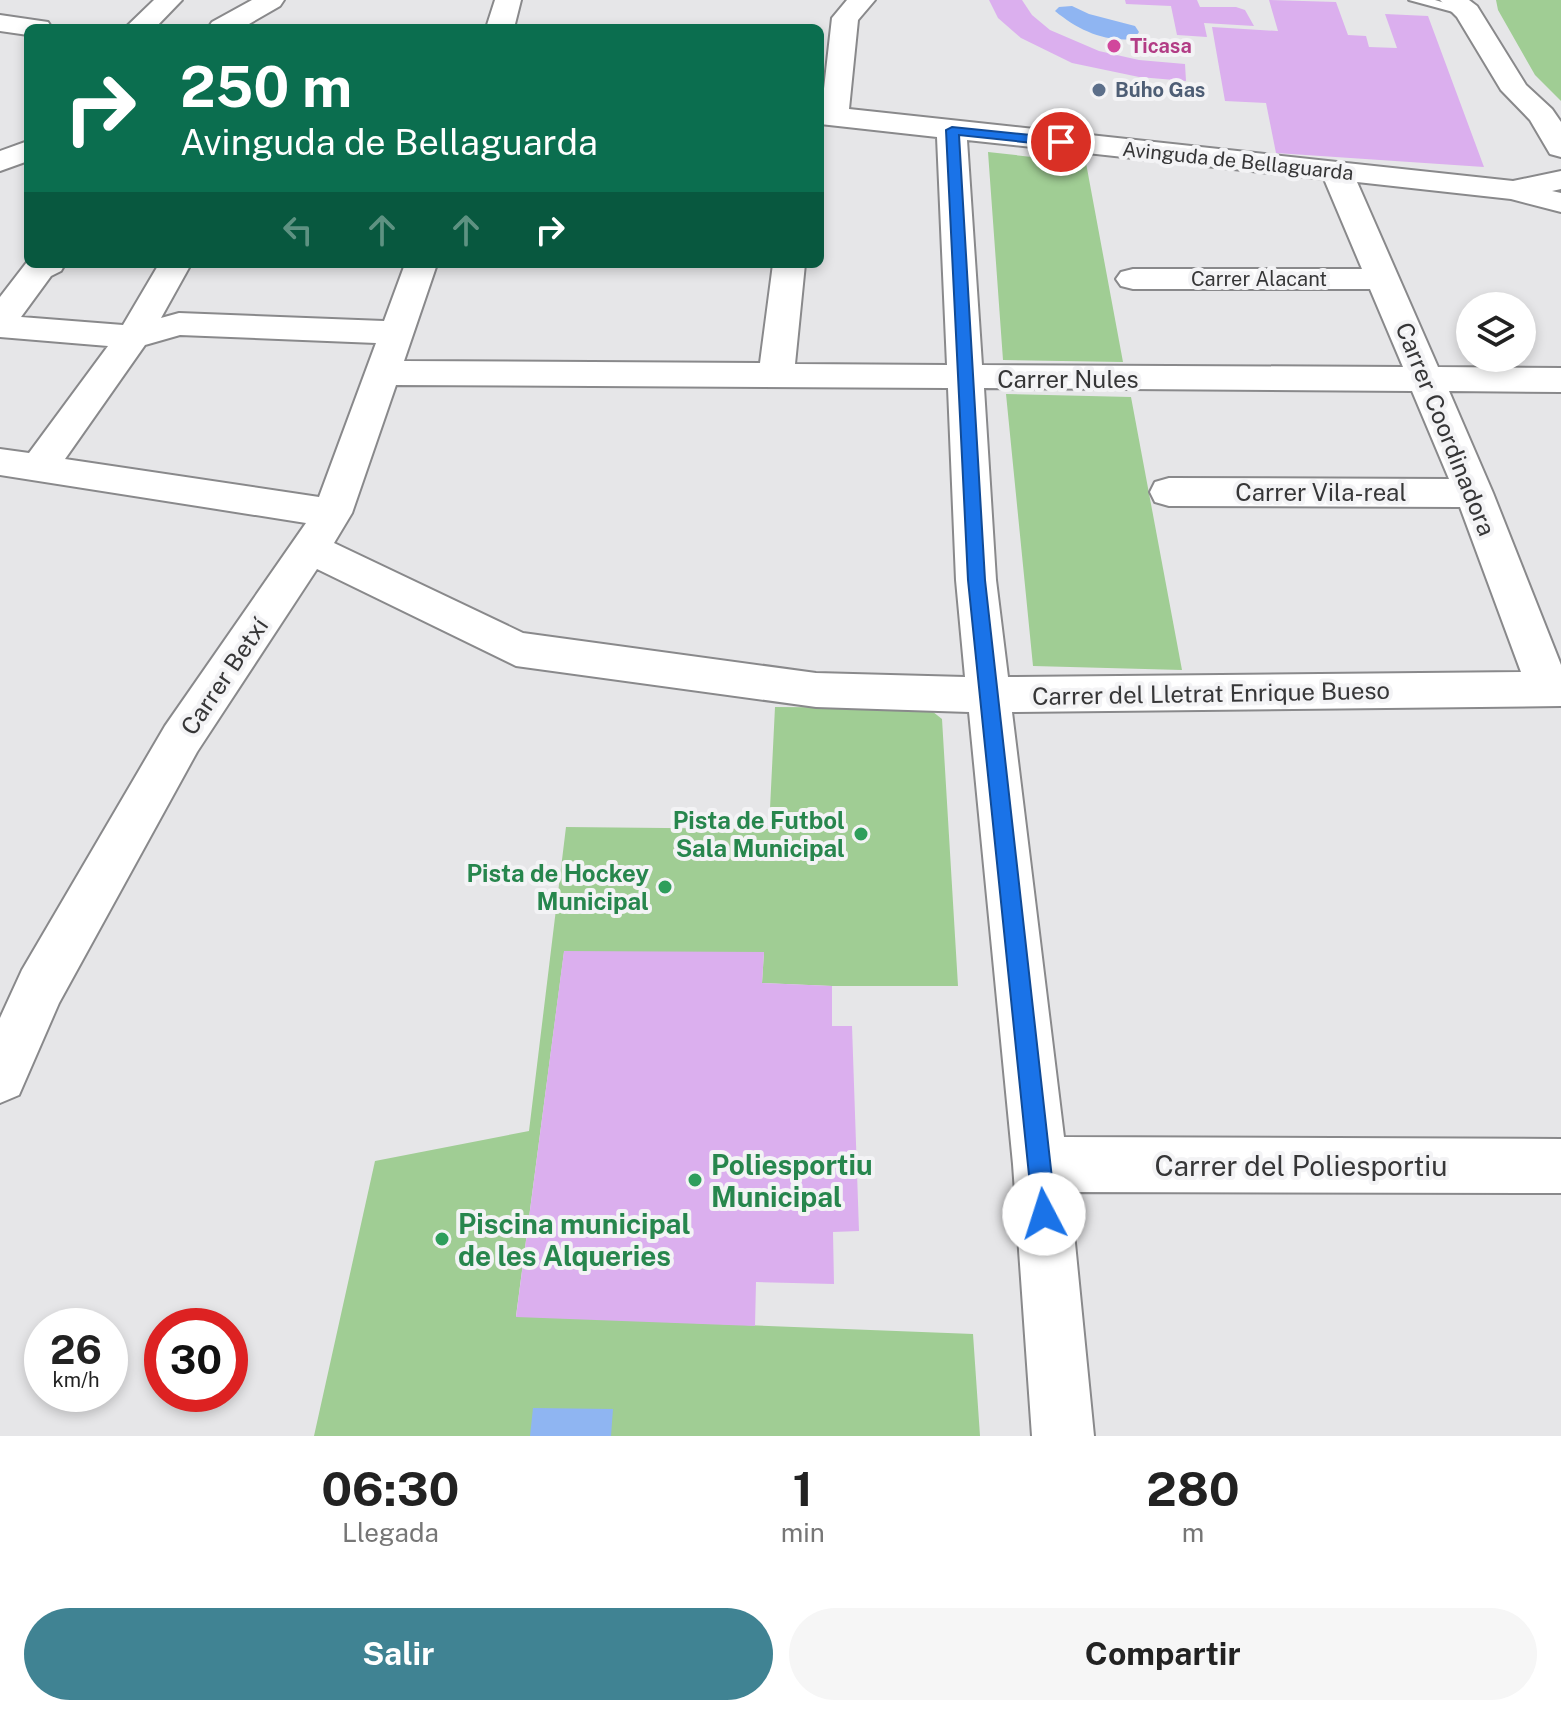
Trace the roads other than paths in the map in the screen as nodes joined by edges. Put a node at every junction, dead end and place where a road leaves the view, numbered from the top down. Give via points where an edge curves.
1 (169, 0) edge
2 (271, 0) edge
3 (508, 0) edge
4 (862, 0) edge
5 (1416, 0) edge
6 (1470, 4) edge
7 (0, 23) edge
8 (143, 24) edge
9 (229, 24) edge
10 (501, 24) edge
11 (24, 26) edge
12 (1561, 104) edge
13 (827, 116) edge
14 (952, 130) junction
15 (1561, 148) edge
16 (24, 152) edge
17 (0, 162) edge
18 (1337, 172) junction
19 (1561, 180) edge
20 (1513, 190) junction
21 (1561, 203) edge
22 (41, 268) edge
23 (173, 268) edge
24 (420, 268) edge
25 (789, 268) edge
26 (1133, 279) dead end
27 (1385, 279) junction
28 (0, 323) edge
29 (398, 333) junction
30 (133, 337) junction
31 (383, 373) junction
32 (776, 376) junction
33 (964, 378) junction
34 (1427, 380) junction
35 (1561, 380) edge
36 (0, 462) edge
37 (38, 468) junction
38 (1169, 492) dead end
39 (1474, 493) junction
40 (333, 513) junction
41 (311, 549) junction
42 (1555, 689) edge
43 (989, 695) junction
44 (0, 1077) edge
45 (1040, 1164) junction
46 (1561, 1166) edge
47 (1063, 1436) edge

1 - 8 street
2 - 9 street
3 - 10 street
4 - 13 street via 845,18
5 - 6 lane
6 - 12 street via 1486,4 1533,82
6 - 15 street via 1515,90 1542,115
7 - 11 street
13 - 14 street, Avinguda de Bellaguarda
14 - 18 street, Avinguda de Bellaguarda
14 - 33 street
16 - 17 street
18 - 20 street, Avinguda de Bellaguarda
18 - 27 street, Carrer Coordinadora
19 - 20 street, Avinguda de Bellaguarda
20 - 21 street, Avinguda de Bellaguarda
22 - 28 street
23 - 30 street
24 - 29 street, Carrer Betxí
25 - 32 street
26 - 27 street, Carrer Alacant
27 - 34 street, Carrer Coordinadora
28 - 30 street
29 - 30 street via 179,324
29 - 31 street, Carrer Betxí
30 - 37 street
31 - 32 street, Carrer Nules
31 - 40 street, Carrer Betxí
32 - 33 street, Carrer Nules
33 - 34 street, Carrer Nules
33 - 43 street
34 - 35 street, Carrer Nules
34 - 39 street, Carrer Coordinadora
36 - 37 street
37 - 40 street
38 - 39 street, Carrer Vila-real
39 - 42 street, Carrer Coordinadora
40 - 41 street, Carrer Betxí
41 - 43 street, Carrer del Lletrat Enrique Bueso via 516,649 816,690
41 - 44 street, Carrer Betxí via 181,739 40,987
42 - 43 street, Carrer del Lletrat Enrique Bueso
43 - 45 street
45 - 46 street, Carrer del Poliesportiu
45 - 47 street

